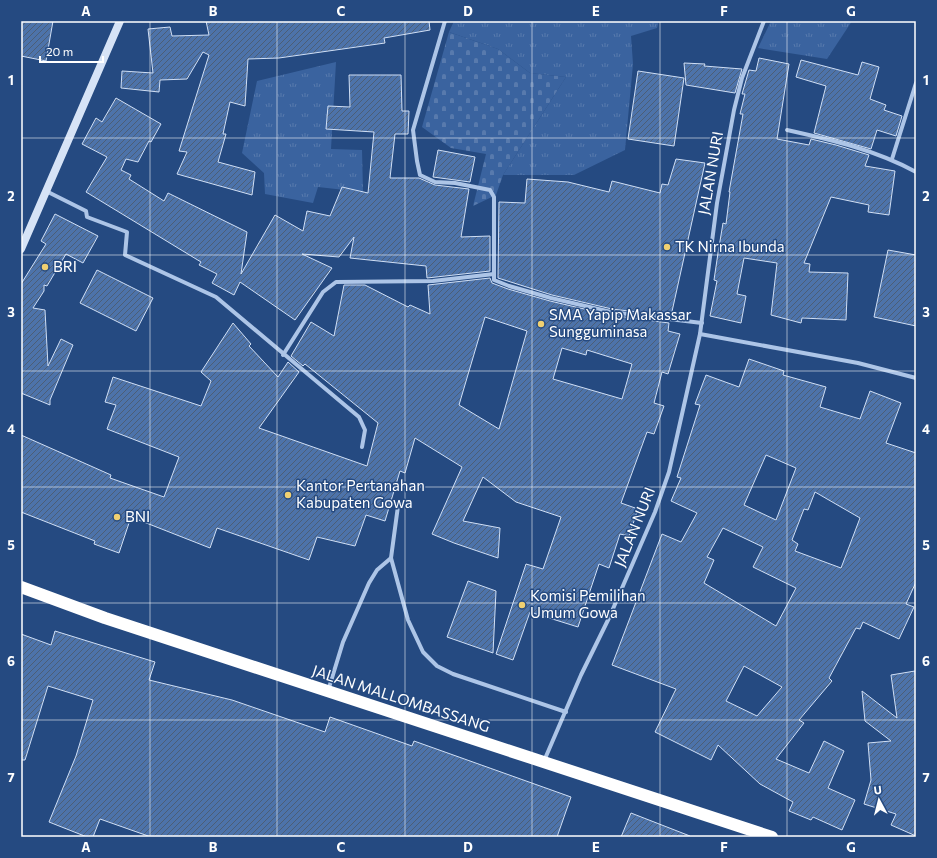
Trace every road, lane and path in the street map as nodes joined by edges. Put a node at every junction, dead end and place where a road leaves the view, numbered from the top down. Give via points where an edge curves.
1 (120, 21) edge
2 (445, 21) edge
3 (764, 21) edge
4 (916, 83) edge
5 (787, 130) dead end
6 (892, 159) junction
7 (916, 172) edge
8 (46, 191) junction
9 (21, 249) edge
10 (494, 274) junction
11 (702, 323) junction
12 (700, 334) junction
13 (283, 355) junction
14 (916, 378) edge
15 (362, 447) dead end
16 (398, 506) dead end
17 (391, 558) junction
18 (21, 587) edge
19 (328, 691) junction
20 (566, 712) junction
21 (544, 763) junction
22 (745, 833) edge
23 (772, 837) edge

1 - 8 street
2 - 10 street via 413,130 417,161 420,175 435,182 490,190 494,197
3 - 11 street, JALAN NURI via 742,78 734,110 717,203
4 - 6 street
5 - 6 street via 854,146
6 - 7 street
8 - 9 street
8 - 13 street via 86,211 87,217 127,232 125,255 216,297
10 - 11 street via 494,280 509,286 611,312
10 - 13 street via 433,281 336,282 323,292
11 - 12 street, JALAN NURI
12 - 14 street via 858,363
12 - 20 street, JALAN NURI via 680,431 658,505
13 - 15 street via 359,417 364,430
16 - 17 street
17 - 19 street via 369,583 333,672
17 - 20 street via 408,620 423,652 437,666 453,674
18 - 19 highway, JALAN MALLOMBASSANG via 105,618
19 - 21 highway, JALAN MALLOMBASSANG
20 - 21 street, JALAN NURI
21 - 22 highway, JALAN MALLOMBASSANG
22 - 23 highway, JALAN MALLOMBASSANG

